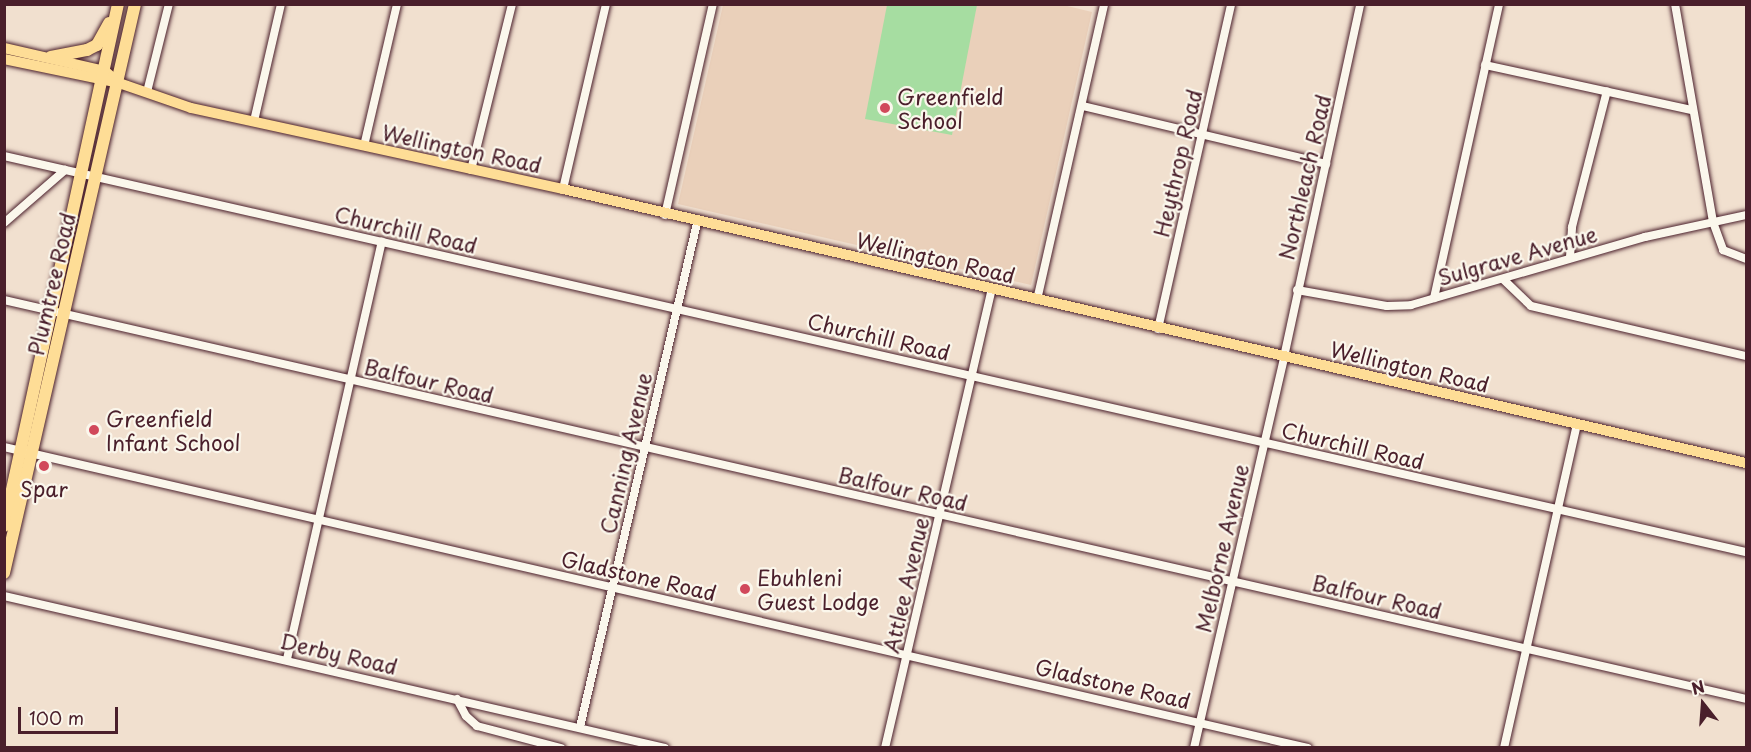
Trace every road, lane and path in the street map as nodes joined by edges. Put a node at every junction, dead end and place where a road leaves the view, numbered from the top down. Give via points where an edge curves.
1 (118, 4) edge
2 (135, 4) edge
3 (169, 4) edge
4 (281, 4) edge
5 (397, 4) edge
6 (512, 4) edge
7 (606, 4) edge
8 (713, 4) edge
9 (1104, 4) edge
10 (1231, 4) edge
11 (1360, 4) edge
12 (1498, 4) edge
13 (1675, 4) edge
14 (4, 48) edge
15 (51, 57) junction
16 (4, 59) edge
17 (1485, 64) junction
18 (103, 77) junction
19 (119, 83) junction
20 (1607, 91) junction
21 (147, 92) junction
22 (1083, 106) junction
23 (1692, 110) junction
24 (254, 121) junction
25 (1201, 134) junction
26 (364, 146) junction
27 (4, 156) edge
28 (1326, 164) junction
29 (65, 170) junction
30 (471, 170) junction
31 (84, 172) junction
32 (97, 175) junction
33 (563, 189) junction
34 (665, 215) junction
35 (1746, 215) edge
36 (697, 222) junction
37 (1713, 222) junction
38 (4, 223) edge
39 (382, 242) junction
40 (1570, 257) junction
41 (1746, 259) edge
42 (1504, 280) junction
43 (1297, 290) junction
44 (991, 291) junction
45 (1434, 298) junction
46 (4, 300) edge
47 (1037, 300) junction
48 (676, 308) junction
49 (57, 312) junction
50 (1158, 329) junction
51 (1284, 357) junction
52 (1746, 357) edge
53 (972, 376) junction
54 (349, 380) junction
55 (1577, 424) junction
56 (1264, 443) junction
57 (4, 447) edge
58 (644, 448) junction
59 (27, 453) junction
60 (1746, 463) edge
61 (1557, 510) junction
62 (940, 515) junction
63 (319, 519) junction
64 (4, 526) edge
65 (1746, 552) edge
66 (4, 573) edge
67 (1231, 582) junction
68 (612, 587) junction
69 (4, 596) edge
70 (1527, 649) junction
71 (907, 654) junction
72 (287, 659) junction
73 (457, 699) junction
74 (1746, 699) edge
75 (1200, 722) junction
76 (580, 727) junction
77 (561, 747) edge
78 (665, 747) edge
79 (885, 747) edge
80 (1194, 747) edge
81 (1308, 747) edge
82 (1504, 747) edge

1 - 15 highway via 97,45 75,55
1 - 18 highway, Plumtree Road
2 - 19 highway, Plumtree Road
3 - 21 street
4 - 24 street
5 - 26 street
6 - 30 street
7 - 33 street
8 - 34 street
9 - 22 street
10 - 25 street, Heythrop Road
11 - 28 street, Northleach Road
12 - 17 street
13 - 23 street
14 - 15 main road
15 - 18 main road
16 - 18 main road
17 - 20 street
17 - 45 street
18 - 19 main road, Wellington Road
18 - 31 highway, Plumtree Road
19 - 21 main road, Wellington Road
19 - 32 highway, Plumtree Road
20 - 23 street
20 - 40 street via 1572,227
21 - 24 main road, Wellington Road via 191,108
22 - 25 street
22 - 47 street
23 - 37 street
24 - 26 main road, Wellington Road
25 - 28 street
25 - 50 street, Heythrop Road
26 - 30 main road, Wellington Road
27 - 29 street, Churchill Road
28 - 43 street, Northleach Road
29 - 31 street, Churchill Road
29 - 38 street
30 - 33 main road, Wellington Road
31 - 32 street, Churchill Road
31 - 49 highway, Plumtree Road
32 - 39 street, Churchill Road
32 - 49 highway, Plumtree Road
33 - 34 main road, Wellington Road
34 - 36 main road, Wellington Road
35 - 37 street, Sulgrave Avenue
36 - 44 main road, Wellington Road
36 - 48 street, Canning Avenue
37 - 40 street, Sulgrave Avenue
37 - 41 street via 1723,250
39 - 48 street, Churchill Road
39 - 54 street
40 - 42 street, Sulgrave Avenue
42 - 45 street, Sulgrave Avenue
42 - 52 street via 1531,306
43 - 45 street, Sulgrave Avenue via 1387,306 1411,305
43 - 51 street, Northleach Road
44 - 47 main road, Wellington Road
44 - 53 street, Attlee Avenue
46 - 49 street, Balfour Road
47 - 50 main road, Wellington Road
48 - 53 street, Churchill Road
48 - 58 street, Canning Avenue
49 - 54 street, Balfour Road
49 - 59 highway, Plumtree Road
50 - 51 main road, Wellington Road
51 - 55 main road, Wellington Road
51 - 56 street, Melborne Avenue
53 - 56 street, Churchill Road
53 - 62 street, Attlee Avenue
54 - 58 street, Balfour Road
54 - 63 street
55 - 60 main road, Wellington Road
55 - 61 street
56 - 61 street, Churchill Road
56 - 67 street, Melborne Avenue
57 - 59 street, Gladstone Road
58 - 62 street, Balfour Road
58 - 68 street, Canning Avenue
59 - 63 street, Gladstone Road
59 - 64 highway, Plumtree Road
59 - 66 highway, Plumtree Road
61 - 65 street, Churchill Road
61 - 70 street
62 - 67 street, Balfour Road
62 - 71 street, Attlee Avenue
63 - 68 street, Gladstone Road
63 - 72 street
67 - 70 street, Balfour Road
67 - 75 street, Melborne Avenue
68 - 71 street, Gladstone Road
68 - 76 street, Canning Avenue
69 - 72 street, Derby Road
70 - 74 street, Balfour Road
70 - 82 street
71 - 75 street, Gladstone Road
71 - 79 street, Attlee Avenue
72 - 73 street, Derby Road
73 - 76 street, Derby Road
73 - 77 street via 477,726
75 - 80 street, Melborne Avenue
75 - 81 street, Gladstone Road
76 - 78 street, Derby Road

